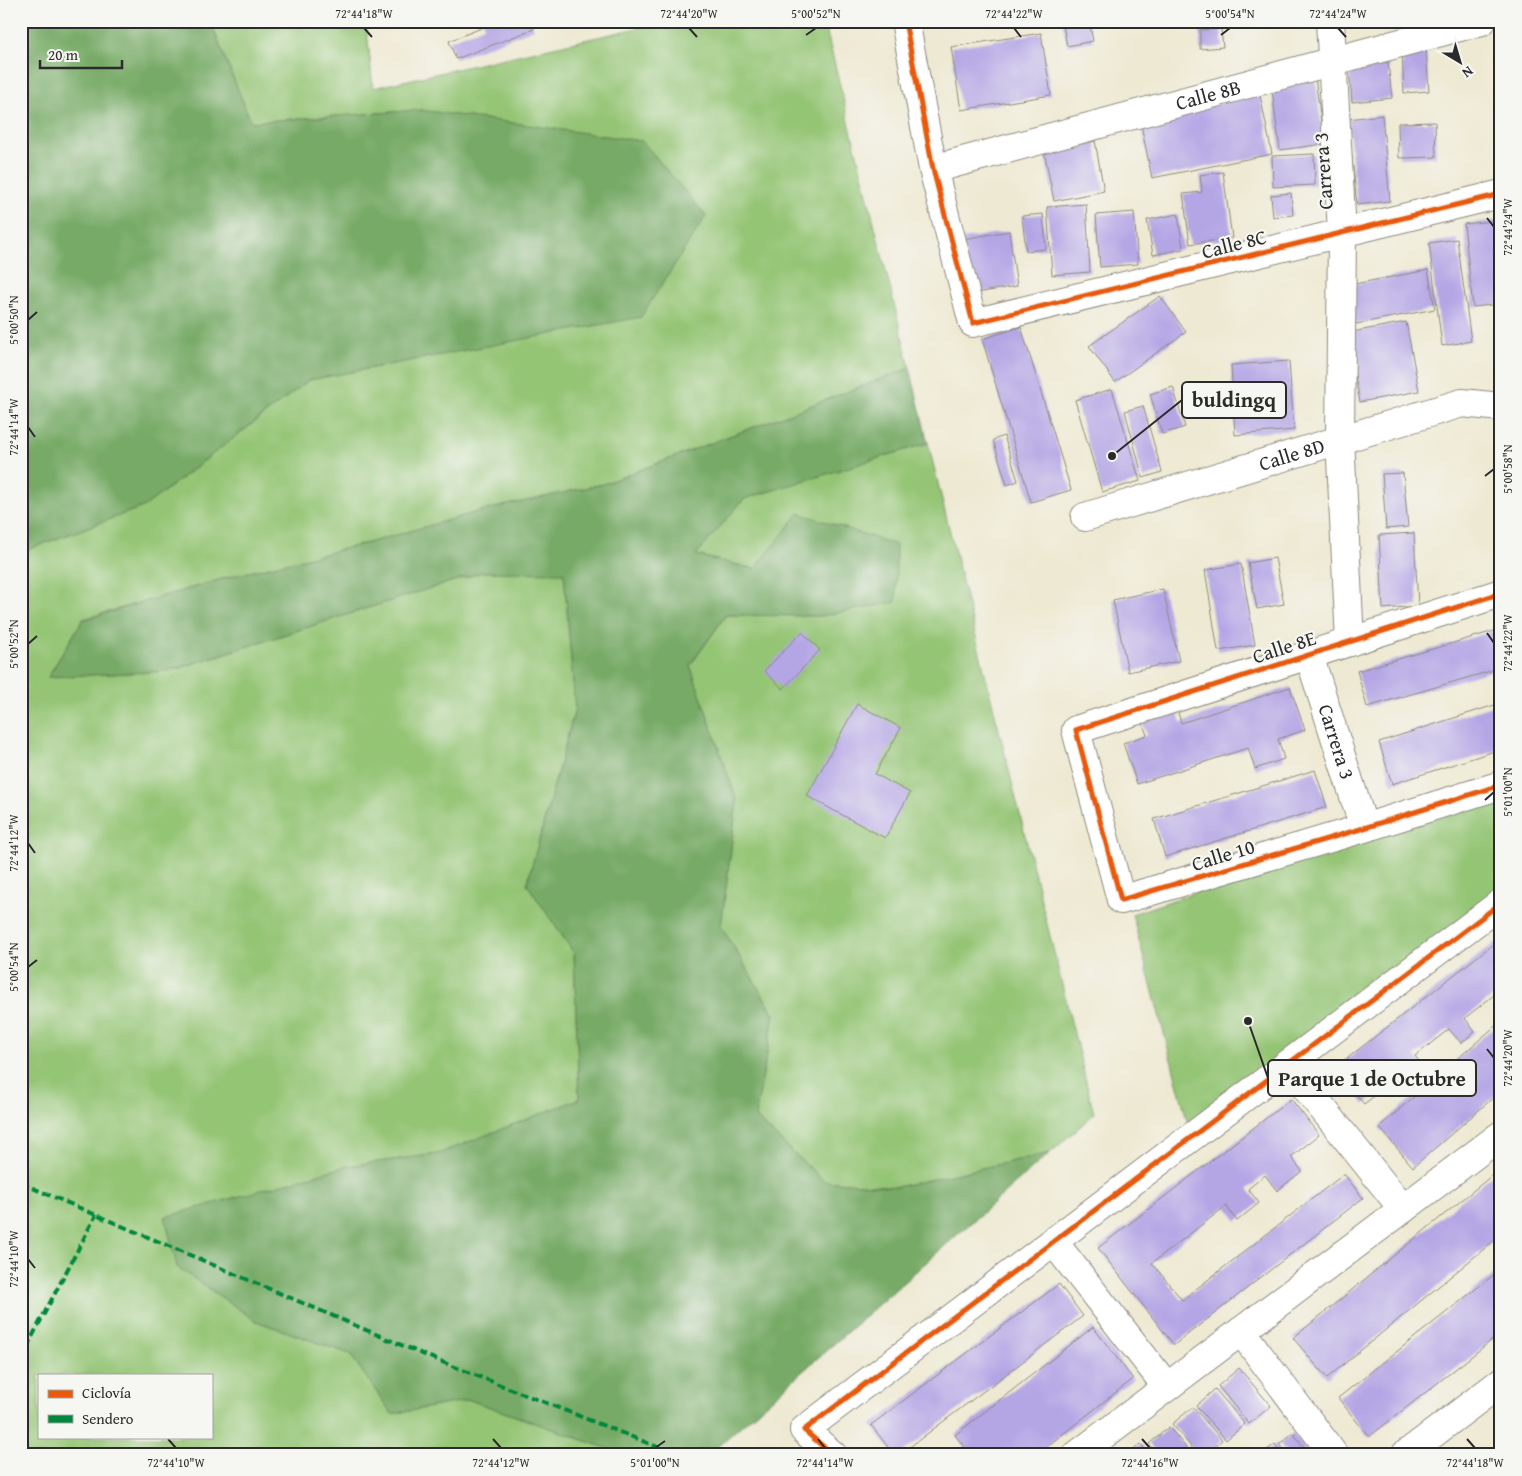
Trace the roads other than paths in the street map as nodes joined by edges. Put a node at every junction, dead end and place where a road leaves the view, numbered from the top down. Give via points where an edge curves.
1 (906, 21) edge
2 (1330, 21) edge
3 (1482, 21) edge
4 (1332, 62) junction
5 (933, 169) junction
6 (1501, 194) edge
7 (1342, 232) junction
8 (1501, 407) edge
9 (1340, 438) junction
10 (1085, 517) dead end
11 (1501, 593) edge
12 (1350, 642) junction
13 (1309, 655) junction
14 (1076, 730) joint
15 (1501, 785) edge
16 (1364, 828) junction
17 (1501, 903) edge
18 (1287, 1064) junction
19 (1501, 1135) edge
20 (1403, 1209) junction
21 (1053, 1241) junction
22 (1241, 1331) junction
23 (1501, 1382) edge
24 (1167, 1387) junction
25 (833, 1455) edge
26 (1077, 1455) edge
27 (1334, 1455) edge
28 (1405, 1455) edge

1 - 5 street
2 - 4 street, Carrera 3
3 - 4 street, Calle 8B
4 - 5 street, Calle 8B
4 - 7 street, Carrera 3
5 - 7 street, Calle 8C via 974,323
6 - 7 street, Calle 8C
7 - 9 street, Carrera 3
8 - 9 street, Calle 8D via 1462,403
9 - 10 street, Calle 8D
9 - 12 street, Carrera 3
11 - 12 street, Calle 8E
12 - 13 street, Calle 8E
13 - 14 street, Calle 8E
13 - 16 street, Carrera 3
14 - 16 street, Calle 10 via 1121,900
15 - 16 street, Calle 10
17 - 18 street
18 - 20 street
18 - 21 street
19 - 20 street
20 - 22 street
21 - 24 street
21 - 25 street via 804,1430
22 - 24 street
22 - 27 street
23 - 28 street
24 - 26 street

